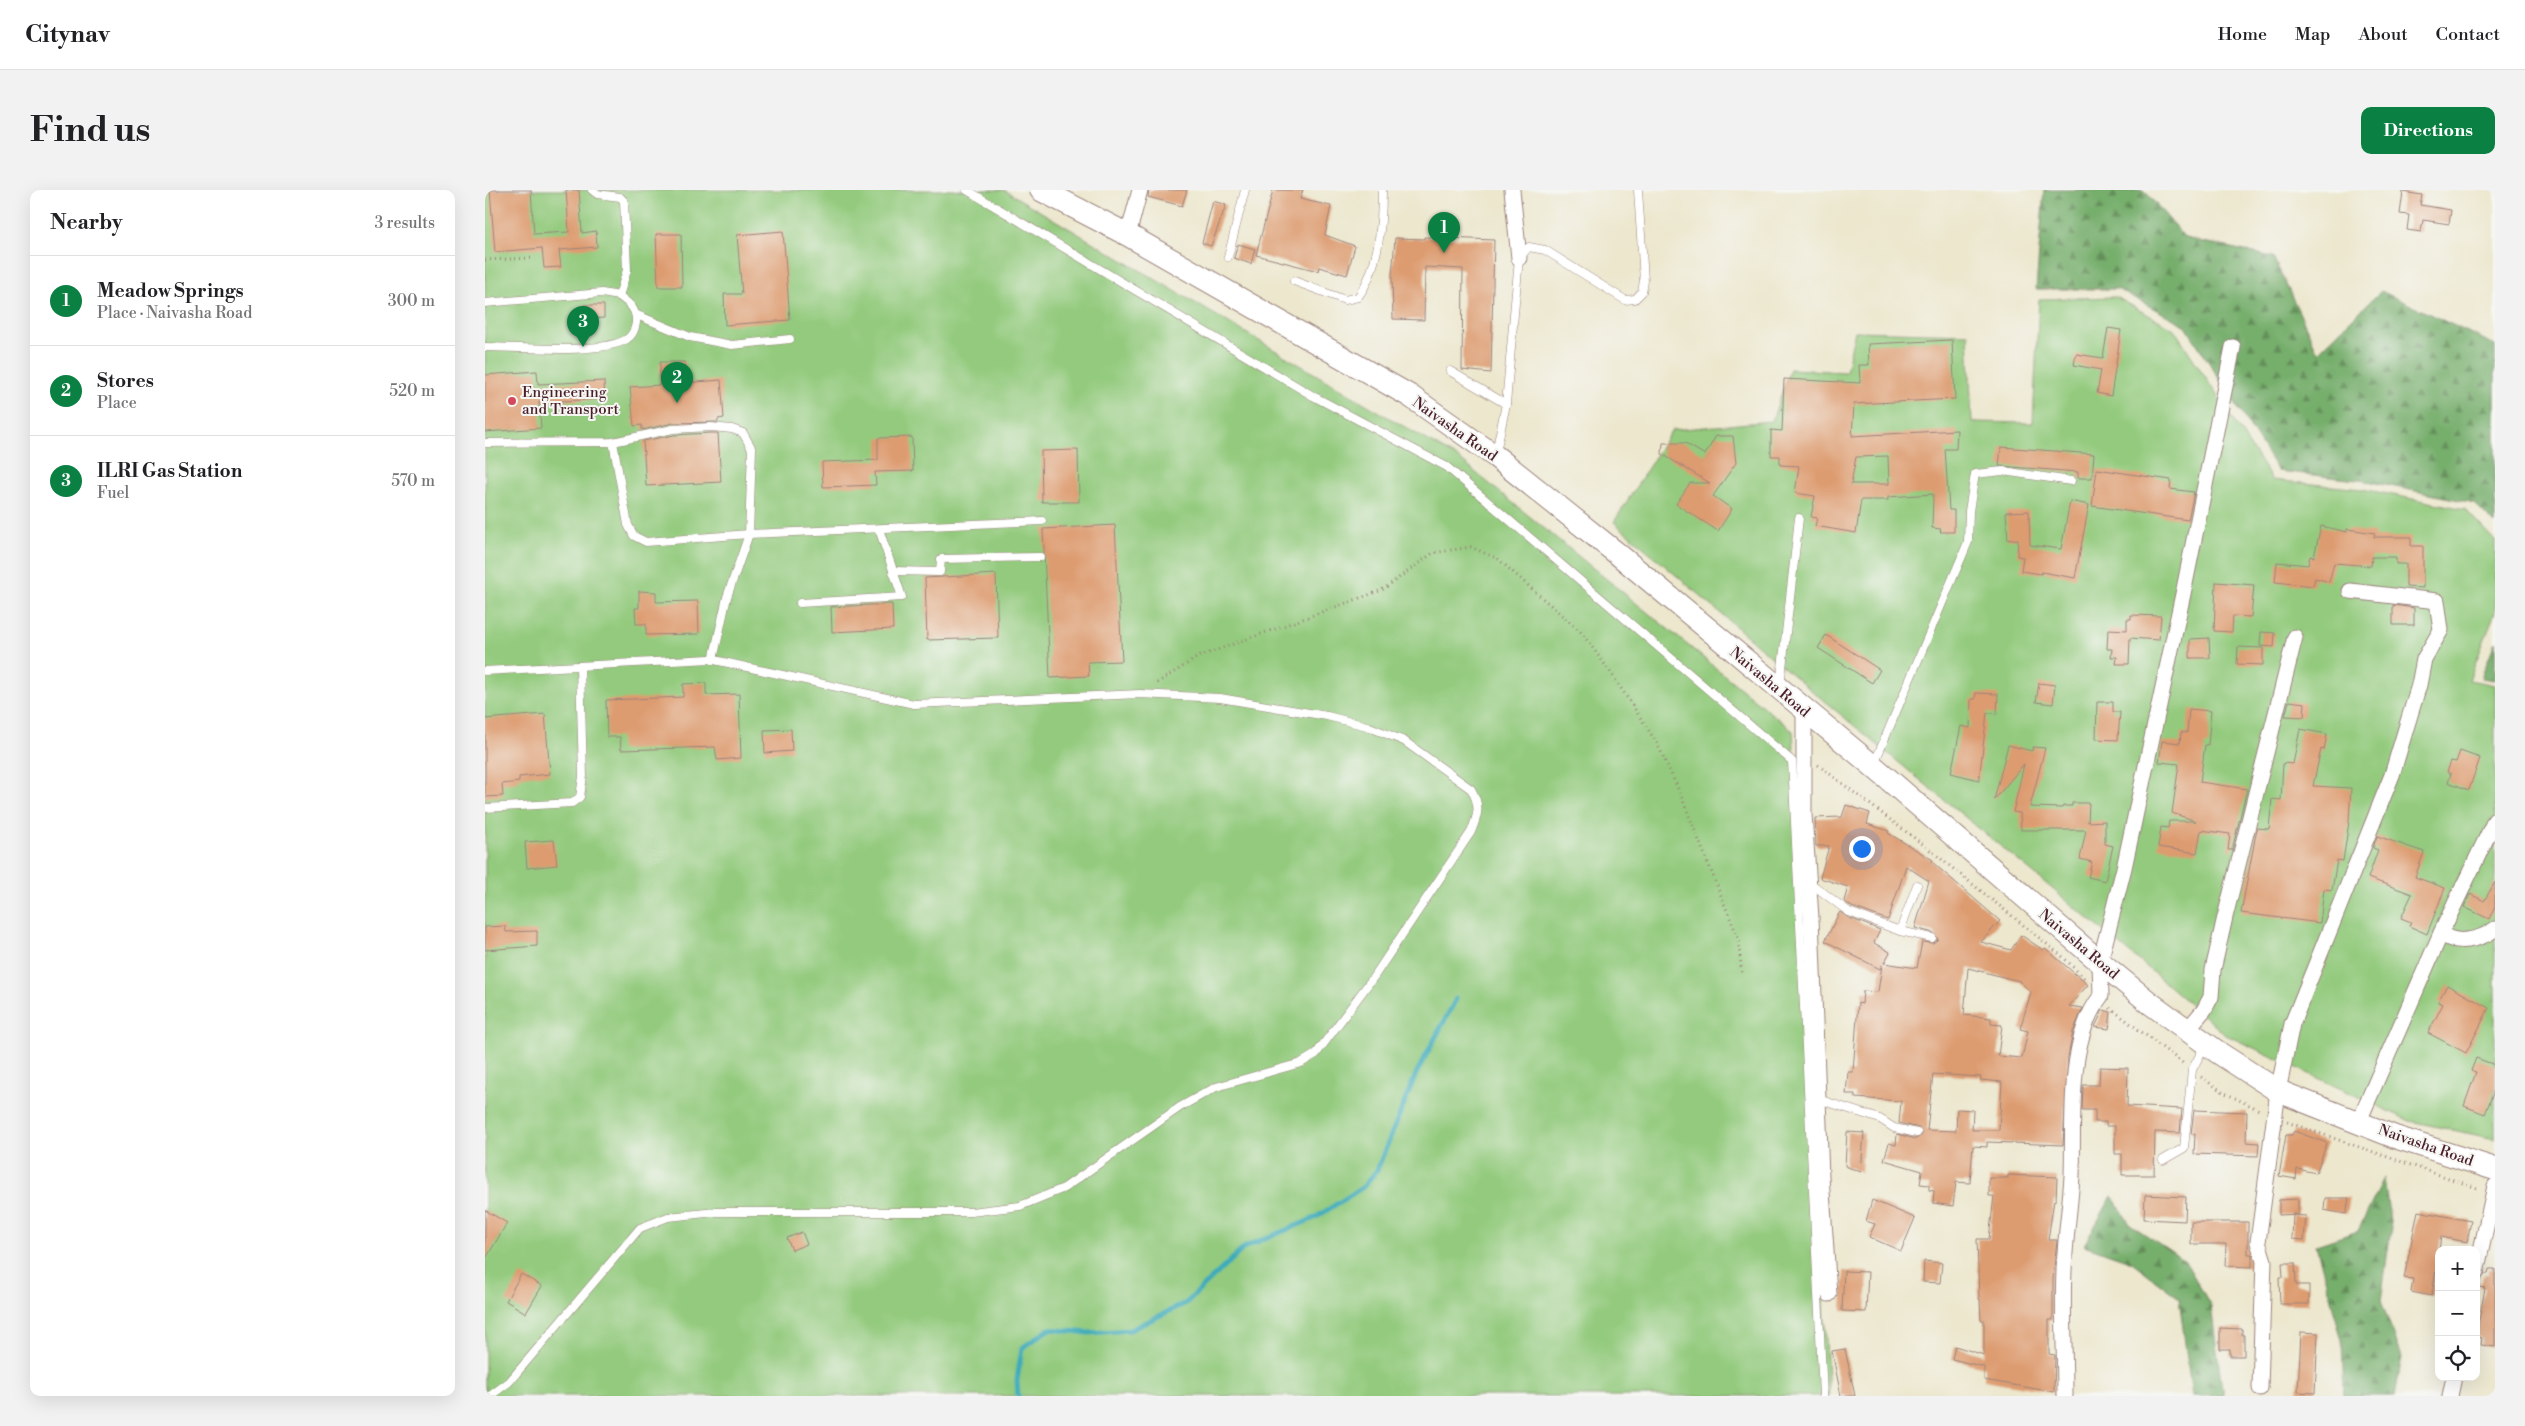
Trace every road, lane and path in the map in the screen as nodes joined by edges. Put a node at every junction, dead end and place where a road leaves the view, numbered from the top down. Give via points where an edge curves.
1 (592, 190) edge
2 (967, 190) edge
3 (1041, 190) edge
4 (1140, 190) edge
5 (1245, 190) edge
6 (1382, 190) edge
7 (1512, 190) edge
8 (1638, 190) edge
9 (1128, 236) junction
10 (1228, 257) dead end
11 (535, 258) dead end
12 (1519, 258) junction
13 (485, 260) edge
14 (1293, 281) dead end
15 (619, 296) junction
16 (485, 303) edge
17 (637, 315) junction
18 (790, 339) dead end
19 (485, 347) edge
20 (2233, 347) dead end
21 (1450, 372) dead end
22 (1506, 404) junction
23 (613, 442) junction
24 (485, 443) edge
25 (1495, 456) junction
26 (2071, 480) dead end
27 (1799, 518) dead end
28 (1041, 521) dead end
29 (879, 529) junction
30 (749, 534) junction
31 (1040, 557) dead end
32 (893, 571) junction
33 (2350, 591) dead end
34 (800, 603) dead end
35 (2295, 637) dead end
36 (713, 660) junction
37 (580, 666) junction
38 (485, 671) edge
39 (1780, 690) junction
40 (1140, 694) junction
41 (1804, 710) junction
42 (1873, 766) junction
43 (485, 808) edge
44 (2495, 820) edge
45 (1808, 881) junction
46 (1917, 885) dead end
47 (2495, 928) edge
48 (1900, 931) junction
49 (2441, 933) junction
50 (1932, 938) dead end
51 (2100, 962) junction
52 (1742, 974) dead end
53 (2187, 1030) junction
54 (2206, 1043) junction
55 (2278, 1091) junction
56 (1818, 1099) junction
57 (2359, 1121) junction
58 (1917, 1133) dead end
59 (2163, 1160) dead end
60 (2495, 1169) edge
61 (2495, 1186) edge
62 (2480, 1255) edge
63 (1829, 1294) dead end
64 (2453, 1381) edge
65 (2260, 1388) dead end
66 (490, 1396) edge
67 (1823, 1396) edge
68 (2065, 1396) edge
69 (2450, 1396) edge

1 - 15 lane via 597,194 620,196 624,201 627,270
2 - 67 lane via 1313,396 1447,468 1792,761
3 - 9 main road, Naivasha Road
4 - 9 street
5 - 10 lane
6 - 14 lane via 1379,241 1367,285 1358,297 1345,300
7 - 12 street
8 - 12 lane via 1644,281 1642,292 1635,299 1625,300 1545,250 1529,247
9 - 25 main road, Naivasha Road via 1409,396
11 - 13 path
12 - 22 lane
15 - 16 lane via 602,293
15 - 17 lane
17 - 18 lane via 690,337 732,345
17 - 19 lane via 635,330 627,339 597,348
20 - 51 street via 2126,858
21 - 22 lane
22 - 25 lane
23 - 24 lane
23 - 30 lane via 628,525 634,536 646,542
23 - 30 lane via 673,429 731,428 743,433 752,449
25 - 39 main road, Naivasha Road
26 - 42 lane via 2003,471 1975,474 1968,542
27 - 39 lane
28 - 29 lane
29 - 30 lane
29 - 32 lane
30 - 36 lane via 727,597
31 - 32 lane via 941,559 940,572
32 - 34 lane via 902,597
33 - 55 street via 2437,601 2441,630 2424,659 2392,775 2292,1024
35 - 53 street via 2223,926 2213,970 2211,997
36 - 37 lane
36 - 40 lane via 914,704
37 - 38 lane
37 - 43 lane via 583,776 580,797 572,803
39 - 41 main road, Naivasha Road
40 - 52 path via 1198,657 1382,590 1433,553 1471,547 1497,559 1581,632 1657,743 1738,938
40 - 66 lane via 1220,698 1367,726 1404,741 1434,761 1471,789 1477,800 1479,813 1471,832 1375,975 1316,1054 1301,1063 1216,1087 1180,1107 1063,1188 1020,1206 971,1212 717,1212 668,1217 640,1228 509,1382
41 - 42 main road, Naivasha Road
41 - 45 street via 1803,814
42 - 51 main road, Naivasha Road
44 - 49 street
45 - 48 lane via 1849,912
45 - 56 street
46 - 48 lane
47 - 49 street via 2488,934 2459,941 2449,940
48 - 50 lane
49 - 57 street
51 - 53 main road, Naivasha Road
51 - 68 street via 2101,996 2091,1009 2081,1039 2073,1094 2072,1176 2064,1272
53 - 54 main road, Naivasha Road
54 - 55 main road, Naivasha Road
54 - 59 lane via 2193,1070 2184,1148
55 - 57 main road, Naivasha Road
55 - 65 street via 2258,1242 2264,1261
56 - 58 lane via 1880,1119 1894,1128
56 - 63 street
57 - 60 main road, Naivasha Road via 2395,1137
61 - 62 street
64 - 69 street

